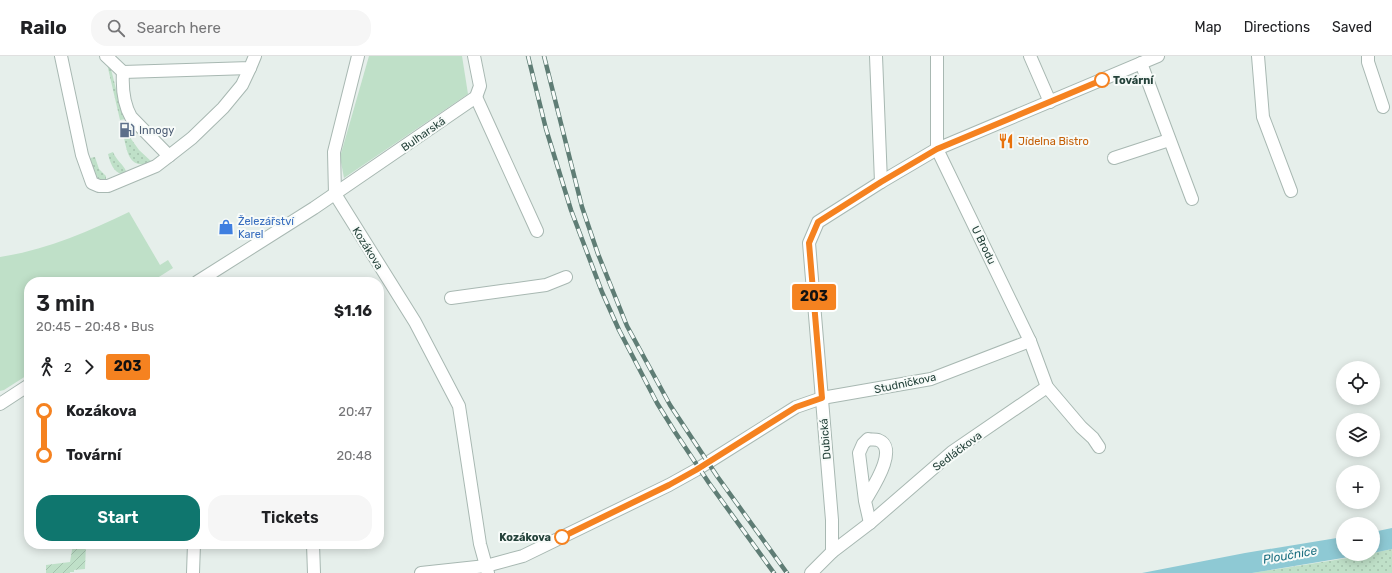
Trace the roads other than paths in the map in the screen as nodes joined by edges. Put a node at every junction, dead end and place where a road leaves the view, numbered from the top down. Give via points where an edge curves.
1 (62, 56) edge
2 (106, 56) edge
3 (255, 56) edge
4 (358, 56) edge
5 (474, 56) edge
6 (876, 56) edge
7 (937, 56) edge
8 (1030, 56) edge
9 (1158, 56) edge
10 (1258, 56) edge
11 (1368, 56) edge
12 (1141, 63) junction
13 (250, 68) junction
14 (123, 72) junction
15 (476, 97) junction
16 (1050, 102) junction
17 (1383, 107) dead end
18 (1169, 140) junction
19 (937, 149) junction
20 (169, 156) junction
21 (1114, 158) dead end
22 (881, 182) junction
23 (1291, 191) dead end
24 (335, 194) junction
25 (1192, 199) dead end
26 (537, 231) dead end
27 (206, 277) edge
28 (566, 278) dead end
29 (451, 298) dead end
30 (1030, 340) junction
31 (1047, 387) junction
32 (24, 388) edge
33 (13, 395) junction
34 (0, 397) edge
35 (822, 398) junction
36 (0, 404) edge
37 (0, 411) edge
38 (1099, 446) dead end
39 (865, 501) dead end
40 (870, 523) junction
41 (194, 549) edge
42 (313, 549) edge
43 (832, 552) junction
44 (487, 570) edge
45 (193, 573) edge
46 (314, 573) edge
47 (421, 573) edge
48 (811, 573) edge

1 - 20 street via 82,155 92,183 108,186 156,166
2 - 14 street
3 - 13 street
4 - 24 street via 334,152
5 - 15 street via 480,86
6 - 22 street
7 - 19 street
8 - 16 street
9 - 12 street, Dubická
10 - 23 street via 1263,117
11 - 17 street
12 - 16 street, Dubická
12 - 18 street
13 - 14 street
13 - 20 street via 242,85 223,108
14 - 20 street via 127,110
15 - 24 street, Bulharská
15 - 26 street
16 - 19 street, Dubická
18 - 21 street
18 - 25 street
19 - 22 street, Dubická
19 - 30 street, U Brodu
22 - 35 street, Dubická via 818,222 809,243
24 - 27 street, Bulharská
24 - 44 street, Kozákova via 415,322 459,406 480,544
28 - 29 street via 546,284
30 - 31 street
30 - 35 street, Studničkova via 931,379
31 - 38 street
31 - 40 street, Sedláčkova via 952,452
32 - 33 street
33 - 34 street
33 - 36 street
33 - 37 street
35 - 43 street, Dubická via 832,520
35 - 44 street, Studničkova via 796,407 669,485 522,556
39 - 40 street
40 - 43 street, Sedláčkova
41 - 45 street
42 - 46 street
43 - 48 street
44 - 47 street, Studničkova

